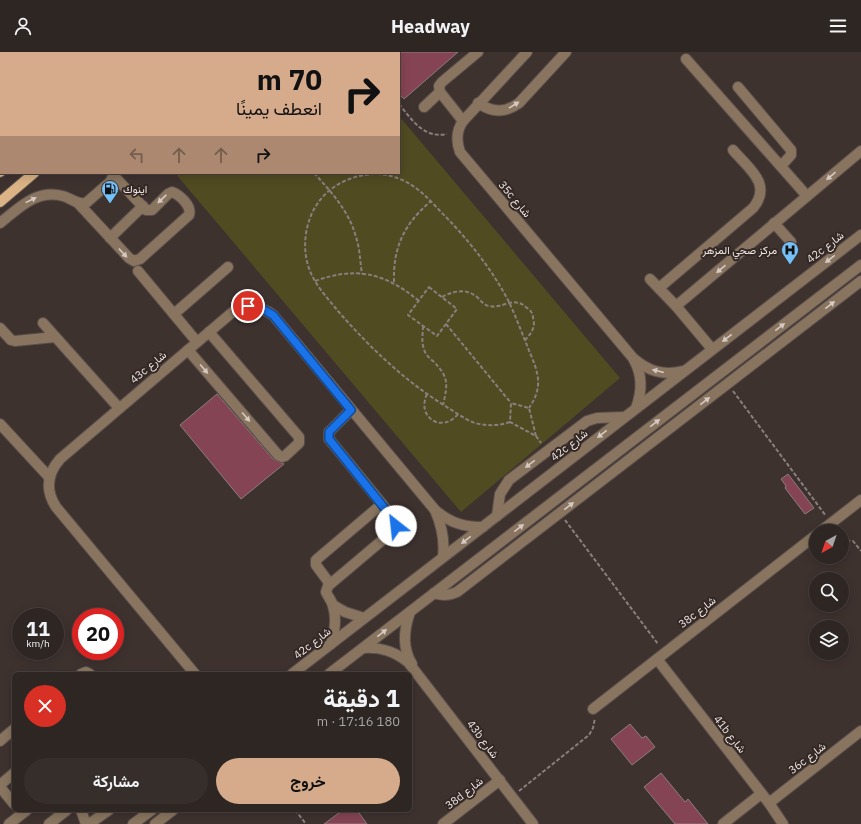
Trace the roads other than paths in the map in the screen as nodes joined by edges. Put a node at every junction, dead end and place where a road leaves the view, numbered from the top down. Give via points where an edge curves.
1 (478, 52) edge
2 (527, 52) edge
3 (566, 52) edge
4 (686, 59) dead end
5 (738, 87) dead end
6 (440, 92) junction
7 (478, 103) junction
8 (424, 107) dead end
9 (462, 121) junction
10 (733, 150) dead end
11 (861, 151) edge
12 (781, 166) junction
13 (33, 174) edge
14 (115, 175) edge
15 (808, 196) junction
16 (0, 202) edge
17 (78, 203) junction
18 (143, 206) junction
19 (0, 223) edge
20 (774, 223) junction
21 (861, 235) edge
22 (110, 238) junction
23 (791, 242) dead end
24 (861, 265) edge
25 (228, 267) dead end
26 (138, 271) dead end
27 (650, 279) dead end
28 (861, 281) edge
29 (659, 288) junction
30 (676, 306) junction
31 (174, 314) junction
32 (43, 323) dead end
33 (0, 328) edge
34 (209, 332) junction
35 (55, 337) junction
36 (197, 342) junction
37 (712, 349) junction
38 (188, 350) junction
39 (633, 358) junction
40 (685, 370) junction
41 (119, 408) junction
42 (636, 408) junction
43 (351, 410) junction
44 (624, 417) junction
45 (0, 424) edge
46 (49, 477) junction
47 (861, 500) edge
48 (382, 504) junction
49 (435, 510) junction
50 (496, 516) junction
51 (830, 524) edge
52 (483, 527) junction
53 (809, 540) edge
54 (443, 557) junction
55 (330, 584) junction
56 (434, 593) junction
57 (333, 605) junction
58 (410, 612) junction
59 (364, 618) junction
60 (331, 644) junction
61 (364, 648) junction
62 (656, 659) junction
63 (344, 663) junction
64 (414, 669) junction
65 (193, 672) edge
66 (295, 672) edge
67 (332, 672) edge
68 (342, 672) edge
69 (593, 709) road end
70 (12, 731) edge
71 (861, 731) edge
72 (0, 741) edge
73 (12, 775) edge
74 (500, 780) junction
75 (0, 786) edge
76 (761, 794) junction
77 (12, 801) edge
78 (769, 803) junction
79 (22, 812) edge
80 (65, 812) edge
81 (82, 812) edge
82 (106, 812) edge
83 (149, 812) edge
84 (170, 812) edge
85 (9, 824) edge
86 (49, 824) edge
87 (86, 824) edge
88 (90, 824) edge
89 (134, 824) edge
90 (155, 824) edge
91 (443, 824) edge
92 (533, 824) edge
93 (723, 824) edge
94 (784, 824) edge

1 - 6 street via 440,84
2 - 7 street, 35c شارع
7 -> 3 street via 494,111 512,108
4 - 12 street
5 - 12 street via 791,150 791,155
6 - 8 street
6 - 9 street
7 - 9 street, 35c شارع
9 - 39 street, 35c شارع via 458,132 458,145 464,158
10 - 29 street via 758,178 761,194 758,202
11 -> 15 street
12 - 15 street
13 - 16 main road
14 - 17 street via 90,201 86,204
14 - 18 street
15 - 20 street
19 -> 17 street via 25,202 39,196 60,196
17 - 22 street
18 - 22 street
22 -> 18 street via 131,260 136,261 190,212 188,205 172,192 150,210
20 - 23 street
20 -> 30 street
21 -> 37 street, 42c شارع
56 -> 24 street
25 - 31 street
26 - 31 street
27 - 29 street
56 -> 28 street via 448,596 457,592
29 - 30 street
30 - 37 street
31 - 36 street
32 - 35 street
33 - 35 street via 15,341
34 - 36 street, 43c شارع
38 -> 34 street via 278,455 285,456 299,443 299,437
34 - 43 street, 43c شارع via 230,314 242,308 255,306 267,311
35 - 41 street
36 - 38 street, 43c شارع
37 - 40 street, 42c شارع
38 - 41 street, 43c شارع
40 -> 39 street, 35c شارع via 657,372
39 - 42 street, 35c شارع via 640,378
40 - 42 street, 42c شارع
41 - 46 street, 43c شارع via 60,458
42 - 44 street, 42c شارع
43 - 48 street via 329,432 329,439
43 - 49 street, 43c شارع
44 -> 50 street, 42c شارع
44 -> 50 street via 588,421 514,476 502,489
45 - 46 street
46 - 65 street via 49,494 56,507
47 - 51 street
48 - 55 street via 394,520 394,530
48 - 55 street via 316,560 316,565
49 - 52 street, 43c شارع via 457,524
49 - 54 street, 43c شارع via 444,538
50 - 52 street, 42c شارع
52 -> 54 street, 42c شارع
53 - 62 street, 38c شارع
54 - 59 street, 42c شارع
55 - 57 street via 326,592
56 - 58 street
57 - 59 street
57 - 60 street via 335,624
61 -> 58 street
58 - 64 street, 43b شارع via 405,641
59 - 60 street, 42c شارع
60 - 66 street, 42c شارع
61 - 63 street
61 - 64 street, 43b شارع via 392,651
62 - 69 street, 38c شارع
62 - 76 street, 41b شارع
63 - 67 street
63 - 68 street
64 - 74 street, 43b شارع
70 - 72 street
71 - 78 street, 36c شارع
73 - 75 street
74 - 91 street, 38d شارع
74 - 92 street, 43b شارع
75 - 77 street
76 - 78 street, 41b شارع
76 - 93 street
78 - 94 street, 41b شارع
79 - 85 street
80 - 86 street
81 - 87 street
82 - 88 street
83 - 89 street
84 - 90 street

